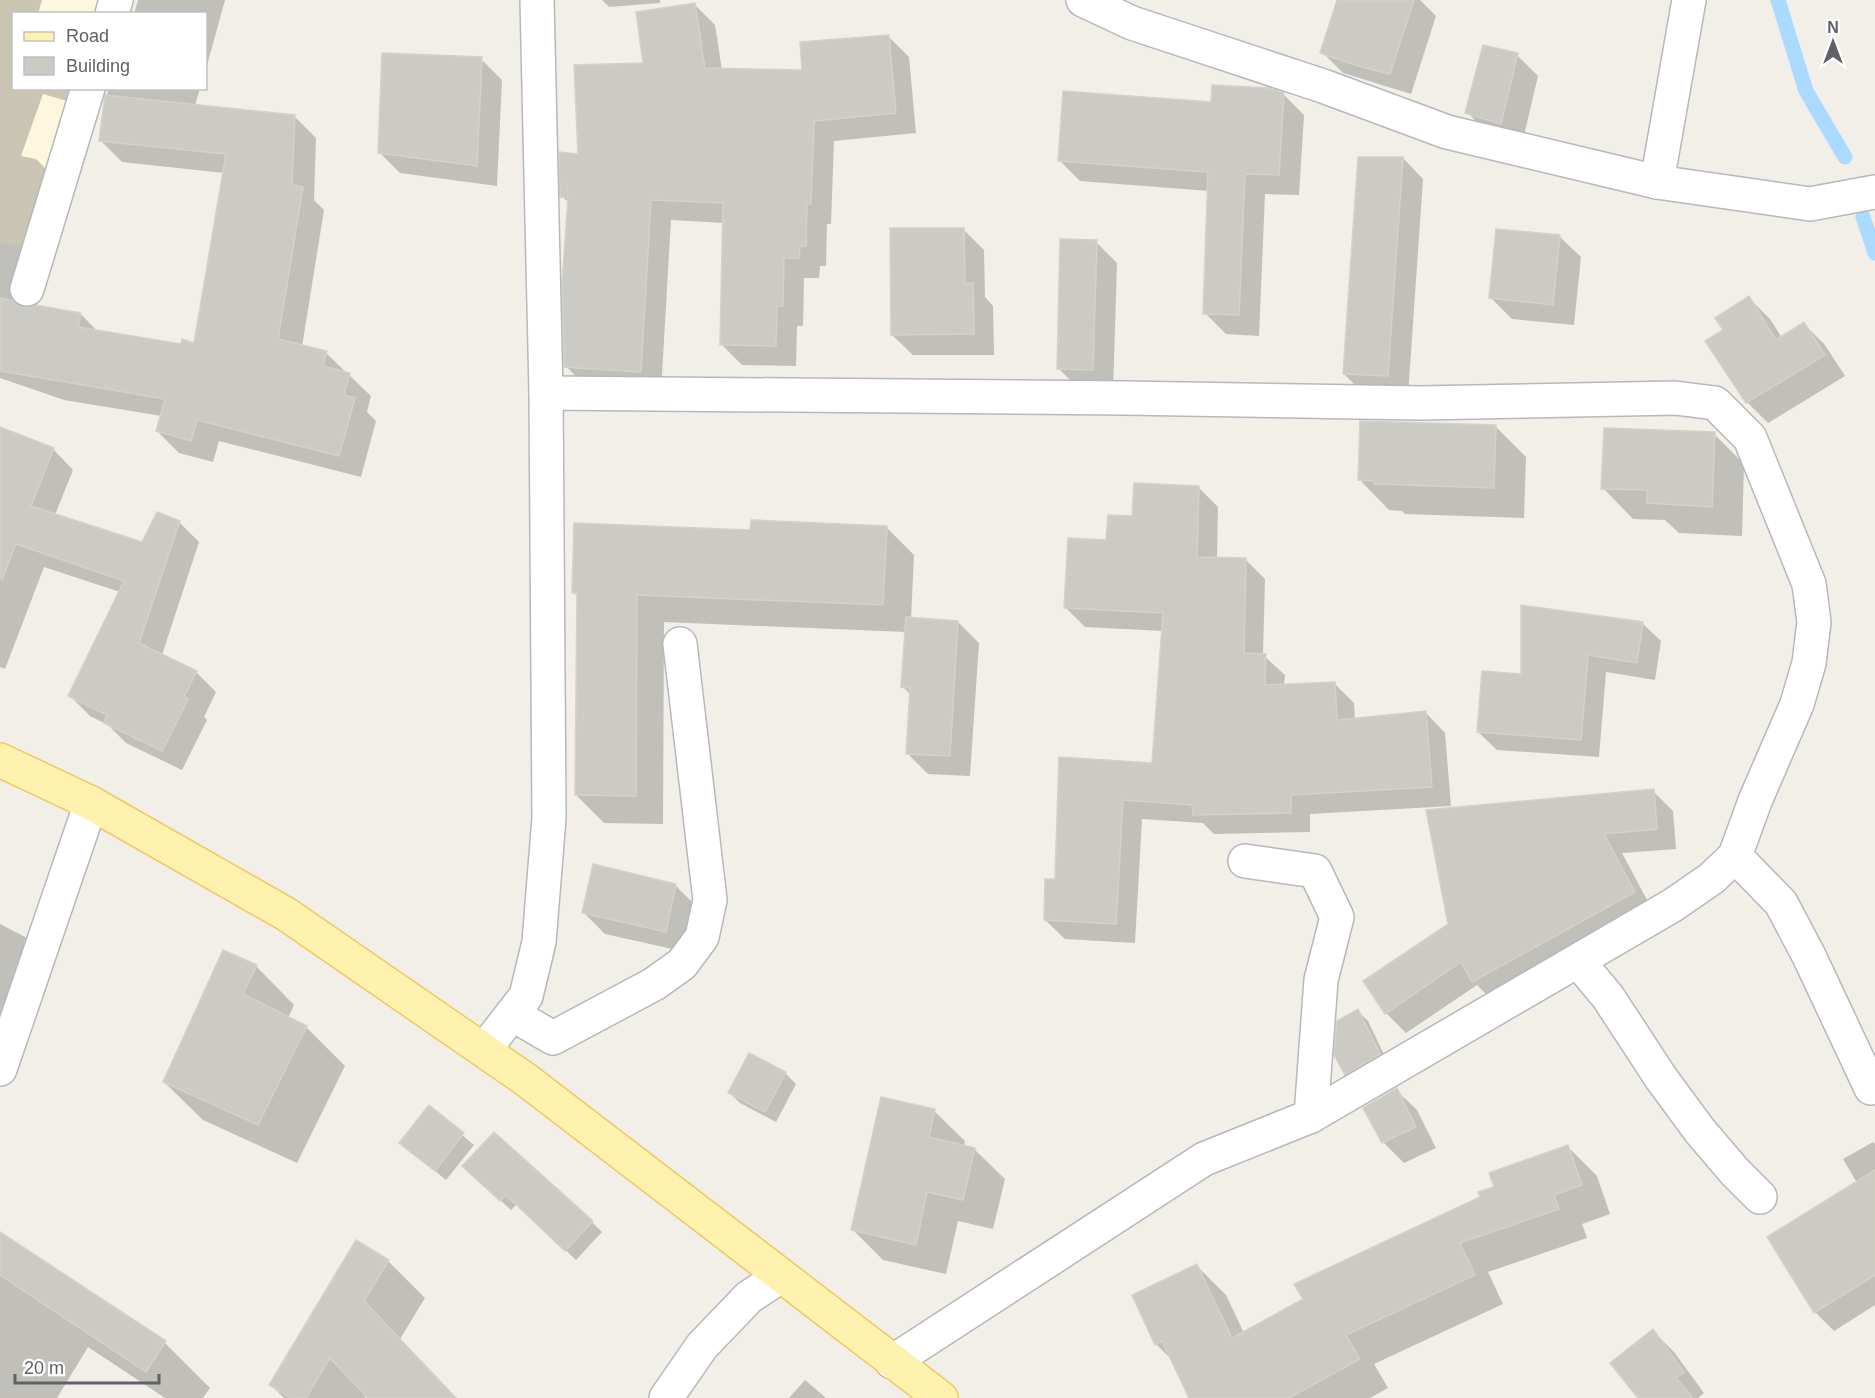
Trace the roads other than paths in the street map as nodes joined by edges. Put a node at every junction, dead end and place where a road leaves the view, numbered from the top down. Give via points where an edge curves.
1 (537, 0) edge
2 (1083, 0) edge
3 (1689, 0) edge
4 (87, 90) edge
5 (1667, 183) junction
6 (1875, 192) edge
7 (27, 289) dead end
8 (546, 393) junction
9 (680, 644) dead end
10 (0, 760) edge
11 (91, 803) junction
12 (1735, 856) junction
13 (1245, 861) dead end
14 (1578, 961) junction
15 (512, 1014) junction
16 (484, 1050) junction
17 (0, 1069) edge
18 (1871, 1088) dead end
19 (1311, 1116) junction
20 (1760, 1197) dead end
21 (782, 1276) junction
22 (892, 1362) junction
23 (666, 1398) edge
24 (941, 1398) edge

1 - 8 street
2 - 5 street via 1132,23 1447,132
3 - 5 street
4 - 7 street
5 - 6 street via 1810,204
8 - 12 street via 1421,403 1675,398 1715,403 1750,438 1809,584 1814,622 1809,663 1797,704
8 - 15 street via 549,818 539,942 526,996
9 - 15 street via 710,900 702,937 682,964 654,984 554,1038
10 - 11 main road
11 - 16 main road via 286,914
11 - 17 street
12 - 14 street via 1673,905
12 - 18 street via 1781,903
13 - 19 street via 1315,872 1337,917 1321,980
14 - 19 street
14 - 20 street via 1608,997 1700,1131
15 - 16 street
16 - 21 main road
19 - 22 street via 1204,1159
21 - 22 main road
21 - 23 street via 749,1297 702,1346
22 - 24 main road

